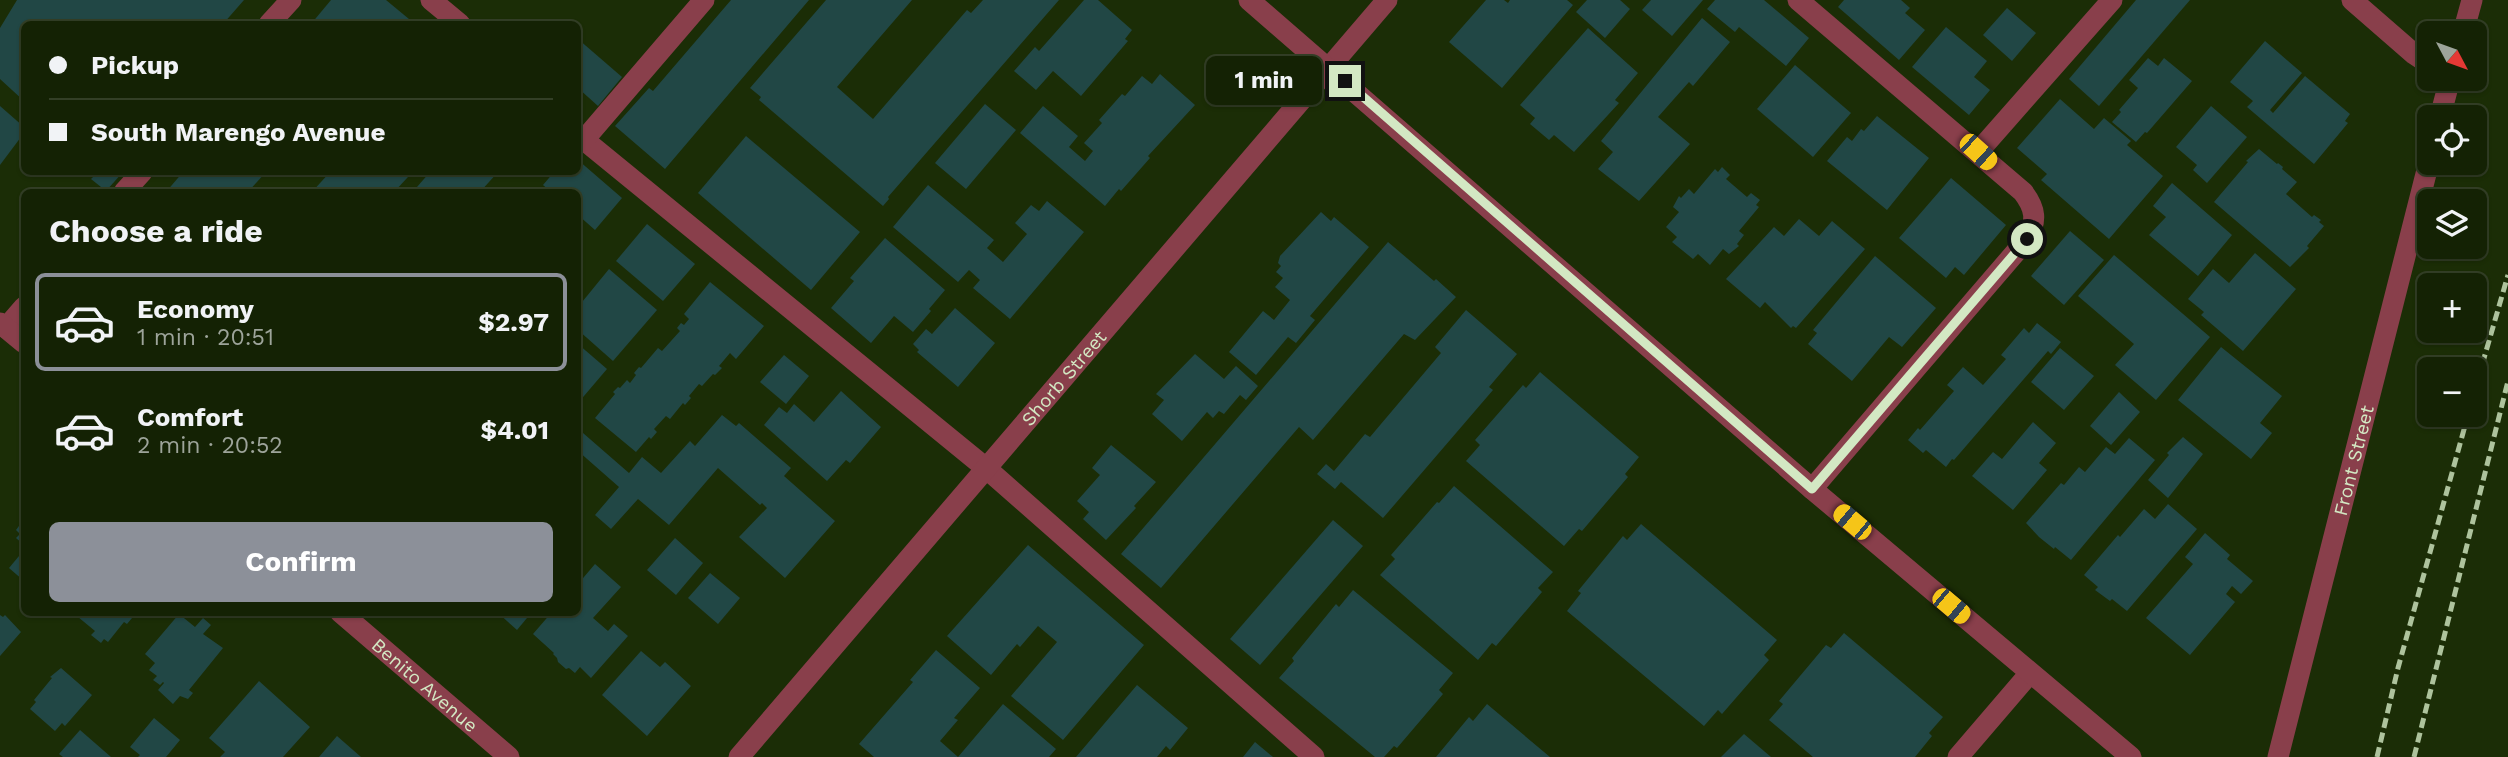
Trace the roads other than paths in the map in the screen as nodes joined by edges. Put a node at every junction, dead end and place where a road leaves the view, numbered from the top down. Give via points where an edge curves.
1 (291, 0) edge
2 (431, 0) edge
3 (704, 0) edge
4 (1249, 0) edge
5 (1387, 0) edge
6 (1798, 0) edge
7 (2112, 0) edge
8 (2352, 0) edge
9 (2472, 0) edge
10 (272, 21) edge
11 (456, 21) edge
12 (2466, 21) edge
13 (2417, 56) edge
14 (1329, 68) junction
15 (581, 137) edge
16 (581, 139) edge
17 (1978, 152) junction
18 (139, 175) edge
19 (2426, 175) edge
20 (127, 189) edge
21 (21, 310) edge
22 (3, 325) edge
23 (21, 341) edge
24 (987, 468) junction
25 (1812, 489) junction
26 (345, 616) edge
27 (2030, 673) junction
28 (509, 757) edge
29 (739, 757) edge
30 (1314, 757) edge
31 (1958, 757) edge
32 (2132, 757) edge
33 (2278, 757) edge

1 - 10 street
2 - 11 street
3 - 15 street
4 - 14 street
5 - 14 street, Shorb Street
6 - 17 street
7 - 17 street
8 - 13 street
9 - 12 street
14 - 24 street, Shorb Street
14 - 25 street
16 - 24 street
17 - 25 street via 2023,192 2035,215 2034,227
18 - 20 street
19 - 33 street, Front Street
21 - 22 street
22 - 23 street
24 - 29 street, Shorb Street
24 - 30 street
25 - 27 street
26 - 28 street, Benito Avenue
27 - 31 street
27 - 32 street

